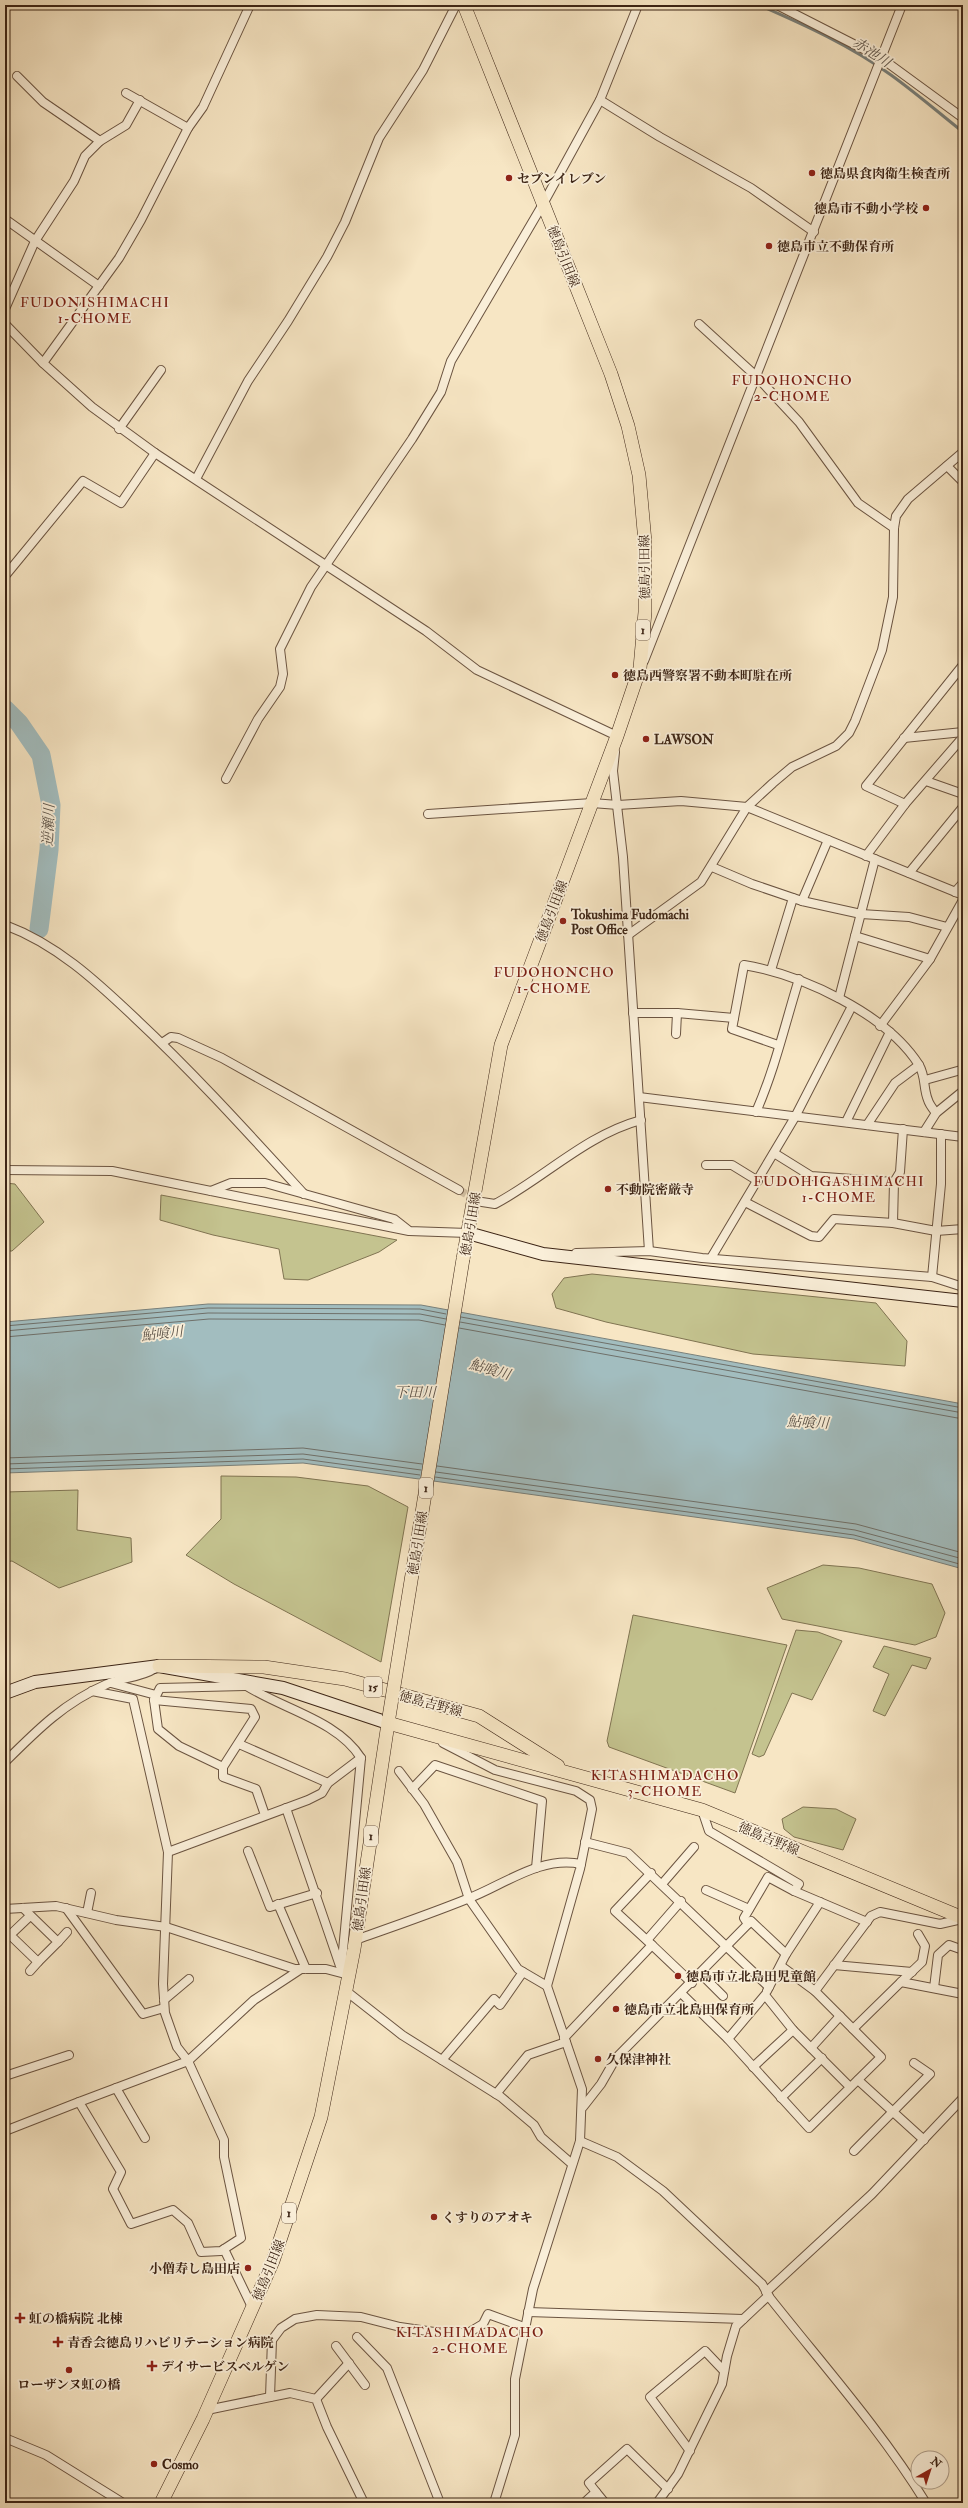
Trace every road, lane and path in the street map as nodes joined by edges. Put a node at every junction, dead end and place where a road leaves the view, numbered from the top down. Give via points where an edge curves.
1 (250, 5) edge
2 (456, 5) edge
3 (464, 5) edge
4 (638, 5) edge
5 (777, 5) edge
6 (902, 5) edge
7 (881, 58) junction
8 (17, 76) dead end
9 (126, 93) dead end
10 (140, 100) junction
11 (600, 100) junction
12 (963, 118) edge
13 (188, 128) junction
14 (100, 141) junction
15 (543, 204) junction
16 (5, 219) edge
17 (814, 232) junction
18 (35, 241) junction
19 (98, 286) junction
20 (5, 309) edge
21 (5, 324) edge
22 (700, 324) dead end
23 (43, 363) junction
24 (161, 370) dead end
25 (757, 377) junction
26 (119, 429) junction
27 (963, 452) edge
28 (155, 454) junction
29 (948, 466) junction
30 (196, 479) junction
31 (963, 482) edge
32 (894, 528) junction
33 (324, 565) junction
34 (5, 576) edge
35 (963, 664) edge
36 (640, 668) junction
37 (963, 732) edge
38 (617, 736) junction
39 (963, 737) edge
40 (904, 738) junction
41 (226, 779) dead end
42 (926, 781) junction
43 (963, 794) edge
44 (592, 804) junction
45 (905, 804) junction
46 (618, 805) junction
47 (747, 807) junction
48 (963, 807) edge
49 (428, 814) dead end
50 (828, 840) junction
51 (866, 856) junction
52 (875, 859) junction
53 (712, 867) junction
54 (910, 873) junction
55 (963, 883) edge
56 (959, 894) edge
57 (794, 898) junction
58 (963, 900) edge
59 (802, 901) junction
60 (861, 914) junction
61 (5, 925) edge
62 (947, 928) junction
63 (628, 935) junction
64 (855, 936) junction
65 (930, 958) junction
66 (771, 970) junction
67 (799, 979) junction
68 (839, 998) junction
69 (852, 1006) junction
70 (633, 1013) junction
71 (677, 1013) junction
72 (734, 1018) junction
73 (880, 1026) junction
74 (890, 1032) junction
75 (676, 1034) dead end
76 (162, 1043) junction
77 (778, 1045) junction
78 (919, 1065) junction
79 (961, 1070) dead end
80 (925, 1080) junction
81 (963, 1091) edge
82 (639, 1097) junction
83 (756, 1112) junction
84 (936, 1113) junction
85 (795, 1117) junction
86 (640, 1120) junction
87 (846, 1122) junction
88 (867, 1125) junction
89 (903, 1129) junction
90 (924, 1132) junction
91 (941, 1134) junction
92 (963, 1137) edge
93 (774, 1154) junction
94 (706, 1165) dead end
95 (5, 1170) edge
96 (758, 1181) junction
97 (894, 1182) junction
98 (459, 1190) tunnel mouth
99 (211, 1191) junction
100 (304, 1194) junction
101 (482, 1202) tunnel mouth
102 (745, 1202) junction
103 (893, 1224) junction
104 (963, 1229) edge
105 (409, 1231) junction
106 (936, 1231) junction
107 (468, 1234) junction
108 (649, 1251) junction
109 (543, 1254) junction
110 (711, 1258) junction
111 (932, 1277) junction
112 (963, 1287) edge
113 (963, 1301) edge
114 (159, 1666) junction
115 (109, 1683) junction
116 (241, 1683) junction
117 (92, 1691) junction
118 (5, 1693) edge
119 (155, 1697) junction
120 (388, 1720) junction
121 (422, 1731) junction
122 (240, 1744) junction
123 (361, 1758) junction
124 (5, 1762) edge
125 (224, 1768) junction
126 (399, 1771) dead end
127 (569, 1774) junction
128 (328, 1783) junction
129 (412, 1789) junction
130 (286, 1808) junction
131 (702, 1810) junction
132 (265, 1816) junction
133 (585, 1842) junction
134 (694, 1847) dead end
135 (248, 1851) dead end
136 (168, 1852) junction
137 (581, 1864) junction
138 (536, 1868) junction
139 (651, 1873) junction
140 (662, 1884) junction
141 (706, 1890) dead end
142 (794, 1891) junction
143 (91, 1893) dead end
144 (317, 1893) junction
145 (469, 1899) junction
146 (681, 1901) junction
147 (820, 1902) junction
148 (278, 1904) junction
149 (22, 1908) junction
150 (66, 1908) junction
151 (5, 1909) edge
152 (749, 1909) junction
153 (87, 1913) junction
154 (30, 1916) junction
155 (963, 1918) edge
156 (867, 1922) junction
157 (748, 1924) junction
158 (166, 1927) junction
159 (67, 1932) dead end
160 (918, 1934) dead end
161 (8, 1937) edge
162 (355, 1940) junction
163 (58, 1942) junction
164 (650, 1943) junction
165 (728, 1946) junction
166 (963, 1950) edge
167 (786, 1954) junction
168 (38, 1962) junction
169 (781, 1966) junction
170 (834, 1966) junction
171 (304, 1969) junction
172 (30, 1971) dead end
173 (523, 1972) junction
174 (912, 1972) junction
175 (345, 1974) junction
176 (701, 1974) junction
177 (189, 1979) dead end
178 (901, 1982) junction
179 (692, 1983) junction
180 (547, 1986) junction
181 (769, 1987) junction
182 (934, 1988) junction
183 (346, 1991) junction
184 (815, 1991) junction
185 (682, 1994) junction
186 (963, 1994) edge
187 (765, 1995) junction
188 (723, 1996) dead end
189 (164, 2004) junction
190 (840, 2016) junction
191 (853, 2029) junction
192 (793, 2030) junction
193 (728, 2039) junction
194 (565, 2040) junction
195 (812, 2048) junction
196 (69, 2055) dead end
197 (822, 2058) junction
198 (442, 2060) junction
199 (188, 2061) junction
200 (914, 2063) dead end
201 (753, 2067) junction
202 (937, 2069) dead end
203 (930, 2074) junction
204 (5, 2076) edge
205 (858, 2080) junction
206 (850, 2087) junction
207 (116, 2088) junction
208 (496, 2094) junction
209 (781, 2098) junction
210 (963, 2098) edge
211 (78, 2102) junction
212 (583, 2107) junction
213 (894, 2113) junction
214 (5, 2131) edge
215 (145, 2138) dead end
216 (924, 2140) junction
217 (580, 2141) junction
218 (854, 2151) dead end
219 (572, 2164) junction
220 (224, 2249) junction
221 (767, 2294) junction
222 (252, 2307) junction
223 (528, 2312) junction
224 (743, 2319) junction
225 (524, 2327) junction
226 (357, 2337) dead end
227 (336, 2346) dead end
228 (350, 2364) junction
229 (724, 2371) junction
230 (365, 2385) dead end
231 (270, 2397) junction
232 (316, 2399) junction
233 (207, 2410) junction
234 (5, 2438) edge
235 (690, 2451) junction
236 (183, 2463) junction
237 (668, 2489) junction
238 (596, 2492) junction
239 (123, 2503) edge
240 (161, 2503) edge
241 (168, 2503) edge
242 (364, 2503) edge
243 (440, 2503) edge
244 (494, 2503) edge
245 (584, 2503) edge
246 (605, 2503) edge
247 (657, 2503) edge
248 (926, 2503) edge

1 - 13 street via 203,107
2 - 30 street via 423,70 379,138 345,222 327,257 288,322 248,381
3 - 15 main road, 徳島引田線 / 1
4 - 11 street
5 - 7 street
6 - 7 street
7 - 12 street
7 - 17 street
8 - 14 street via 43,102
9 - 10 street
10 - 13 street
10 - 14 street via 126,125
11 - 15 street
11 - 17 street via 751,188
13 - 19 street via 141,220
14 - 18 street via 85,156 74,181
15 - 33 street via 451,361 441,392 372,499
15 - 36 main road, 徳島引田線 / 1 via 611,374 628,426 639,475 645,542 645,612
16 - 18 street
17 - 25 street
18 - 19 street
18 - 20 street
19 - 23 street
21 - 23 street
22 - 25 street
23 - 26 street
24 - 26 street
25 - 32 street via 799,422 858,503
25 - 36 street
26 - 28 street
27 - 29 street
28 - 30 street
28 - 34 street via 121,503 83,481
29 - 31 street
29 - 32 street via 900,508
30 - 33 street
32 - 47 street via 894,576 882,650 856,721 849,733 836,746 792,767
33 - 38 street via 426,631 477,670
33 - 41 street via 280,649 283,674 280,687 258,718
35 - 40 street
36 - 38 main road, 徳島引田線 / 1
37 - 40 street
38 - 44 main road, 徳島引田線 / 1
38 - 46 street via 613,771
39 - 42 street
40 - 45 street via 866,786
42 - 43 street
42 - 45 street
44 - 46 street
44 - 49 street
44 - 107 main road, 徳島引田線 / 1 via 501,1045
45 - 51 street
46 - 47 street via 681,801
46 - 63 street
47 - 50 street
47 - 53 street
48 - 54 street
50 - 51 street
50 - 59 street
51 - 52 street
52 - 54 street
52 - 60 street
53 - 57 street
53 - 63 street via 701,882 683,897
54 - 56 street
55 - 56 street
57 - 59 street
57 - 66 street
58 - 62 street
59 - 60 street
60 - 62 street via 909,917
60 - 64 street
61 - 76 street via 28,934 82,969
62 - 65 street
63 - 70 street
64 - 65 street
64 - 68 street
65 - 73 street
66 - 67 street
66 - 72 street via 744,965
67 - 68 street
67 - 77 street
68 - 69 street
69 - 73 street
69 - 85 street
70 - 71 street
70 - 82 street
71 - 72 street
71 - 75 street
72 - 77 street via 732,1029
73 - 74 street
74 - 78 street
74 - 87 street
76 - 98 street via 171,1037 178,1038 222,1058
76 - 100 street
77 - 83 street via 771,1076
78 - 80 street
78 - 88 street via 895,1083
79 - 80 street
80 - 84 street via 927,1100
81 - 84 street
82 - 83 street
82 - 86 street
83 - 85 street
84 - 90 street
85 - 87 street
85 - 93 street
86 - 101 street via 621,1126 588,1144 495,1204
86 - 108 street
87 - 88 street
88 - 89 street
89 - 90 street
89 - 97 street via 900,1172
90 - 91 street
91 - 92 street
91 - 106 street via 941,1184
93 - 96 street
93 - 97 street via 811,1176
94 - 96 street via 732,1165
95 - 99 street via 112,1171
96 - 102 street
97 - 103 street
99 - 100 street via 231,1183 264,1183
99 - 105 street
100 - 105 street via 394,1219
102 - 103 street via 811,1236 819,1237 834,1219
102 - 110 street
103 - 106 street
104 - 106 street
105 - 107 street
106 - 111 street
107 - 109 street
107 - 120 main road, 徳島引田線 / 1, bridge
108 - 109 street
108 - 110 street
109 - 113 street
110 - 111 street
111 - 112 street
114 - 115 street via 148,1673
114 - 116 street
114 - 118 street via 35,1682
114 - 127 main road, 徳島吉野線 / 15 via 264,1667 345,1679 479,1716
115 - 117 street
115 - 119 street
116 - 119 street via 160,1688
116 - 120 street via 283,1688
116 - 123 street via 306,1716 352,1744
117 - 124 street via 69,1703
117 - 136 street via 133,1699
119 - 122 street via 251,1709 255,1717
119 - 125 street via 158,1729 179,1746
120 - 121 main road, 徳島吉野線 / 15
120 - 162 main road, 徳島引田線 / 1
121 - 127 main road, 徳島吉野線 / 15
121 - 133 street via 495,1770 576,1791 590,1800 592,1809
122 - 125 street
122 - 128 street
123 - 128 street
123 - 175 street
125 - 132 street via 223,1777 256,1789
126 - 129 street
127 - 131 main road, 徳島吉野線 / 15
128 - 130 street via 322,1793
129 - 138 street via 435,1765 542,1801
129 - 145 street via 424,1804 457,1862
130 - 132 street
130 - 144 street
131 - 142 street via 709,1831 799,1884
131 - 155 main road, 徳島吉野線 / 15
132 - 136 street
133 - 137 street
133 - 139 street via 628,1853
134 - 140 street
135 - 148 street via 270,1907
136 - 158 street
137 - 138 street via 567,1861
137 - 180 street
138 - 145 street
139 - 140 street
139 - 164 street via 615,1911
140 - 146 street
141 - 152 street
142 - 147 street
142 - 152 street via 768,1877
143 - 153 street
144 - 148 street
144 - 175 street
145 - 162 street
145 - 173 street via 518,1969
146 - 164 street
146 - 165 street
147 - 156 street
147 - 167 street
148 - 171 street
149 - 150 street
149 - 151 street
149 - 154 street
150 - 153 street
150 - 189 street via 143,2014
152 - 157 street via 744,1918
153 - 158 street
154 - 161 street
154 - 163 street
155 - 156 street via 940,1924 880,1912 871,1916
156 - 170 street
157 - 165 street
157 - 167 street via 751,1921
158 - 171 street
158 - 189 street
159 - 163 street
160 - 174 street via 925,1946 922,1962
161 - 168 street
162 - 175 main road, 徳島引田線 / 1
163 - 168 street
164 - 179 street
164 - 194 street
165 - 176 street
165 - 181 street
166 - 182 street via 949,1945 938,1955
167 - 169 street
168 - 172 street
169 - 181 street
169 - 184 street
170 - 174 street
170 - 184 street
171 - 175 street
171 - 199 street via 254,2000
173 - 180 street
173 - 198 street via 500,2005 494,1999
174 - 178 street
175 - 183 main road, 徳島引田線 / 1
176 - 179 street
176 - 188 street
177 - 189 street
178 - 182 street
178 - 191 street
179 - 185 street
180 - 194 street
181 - 187 street
182 - 186 street
183 - 198 street via 402,2035
183 - 222 main road, 徳島引田線 / 1 via 321,2117 273,2261
184 - 190 street
185 - 193 street
185 - 212 street via 616,2058 601,2084
187 - 192 street
187 - 193 street
189 - 199 street via 177,2047
190 - 191 street
190 - 195 street
191 - 205 street via 881,2057
192 - 195 street
192 - 201 street
193 - 201 street
194 - 208 street via 528,2055
194 - 212 street via 582,2089
195 - 197 street
196 - 204 street
197 - 206 street
197 - 209 street
198 - 208 street
199 - 207 street
199 - 220 street via 224,2140 224,2157 241,2238
200 - 203 street
201 - 209 street
202 - 203 street
203 - 213 street
205 - 206 street
205 - 213 street
206 - 209 street via 809,2128
207 - 211 street
207 - 215 street
208 - 219 street via 534,2125 541,2137
210 - 216 street
211 - 214 street
211 - 220 street via 121,2172 112,2189 131,2224 173,2210 188,2223 201,2252
212 - 217 street
213 - 216 street
213 - 218 street
216 - 221 street via 872,2194
217 - 219 street
217 - 221 street via 617,2157 663,2191 762,2284
219 - 223 street via 532,2289
220 - 222 street
221 - 224 street
221 - 248 street via 869,2421 909,2475
222 - 233 main road, 徳島引田線 / 1
223 - 224 street
223 - 225 street
224 - 229 street via 736,2326
225 - 231 street via 488,2314 483,2324 468,2332 434,2332 361,2317 317,2315 295,2319 281,2328 272,2340
225 - 244 street via 515,2379 515,2435
226 - 243 street via 387,2368
227 - 228 street
228 - 230 street
228 - 232 street
229 - 235 street via 722,2384
229 - 235 street via 705,2351 650,2397
231 - 232 street via 290,2393
231 - 233 street
232 - 242 street
233 - 236 main road, 徳島引田線 / 1
234 - 239 street via 46,2455
235 - 237 street
236 - 240 main road, 徳島引田線 / 1
236 - 241 main road, 徳島引田線 / 1
237 - 238 street via 627,2449 589,2483
237 - 247 street
238 - 245 street
238 - 246 street

